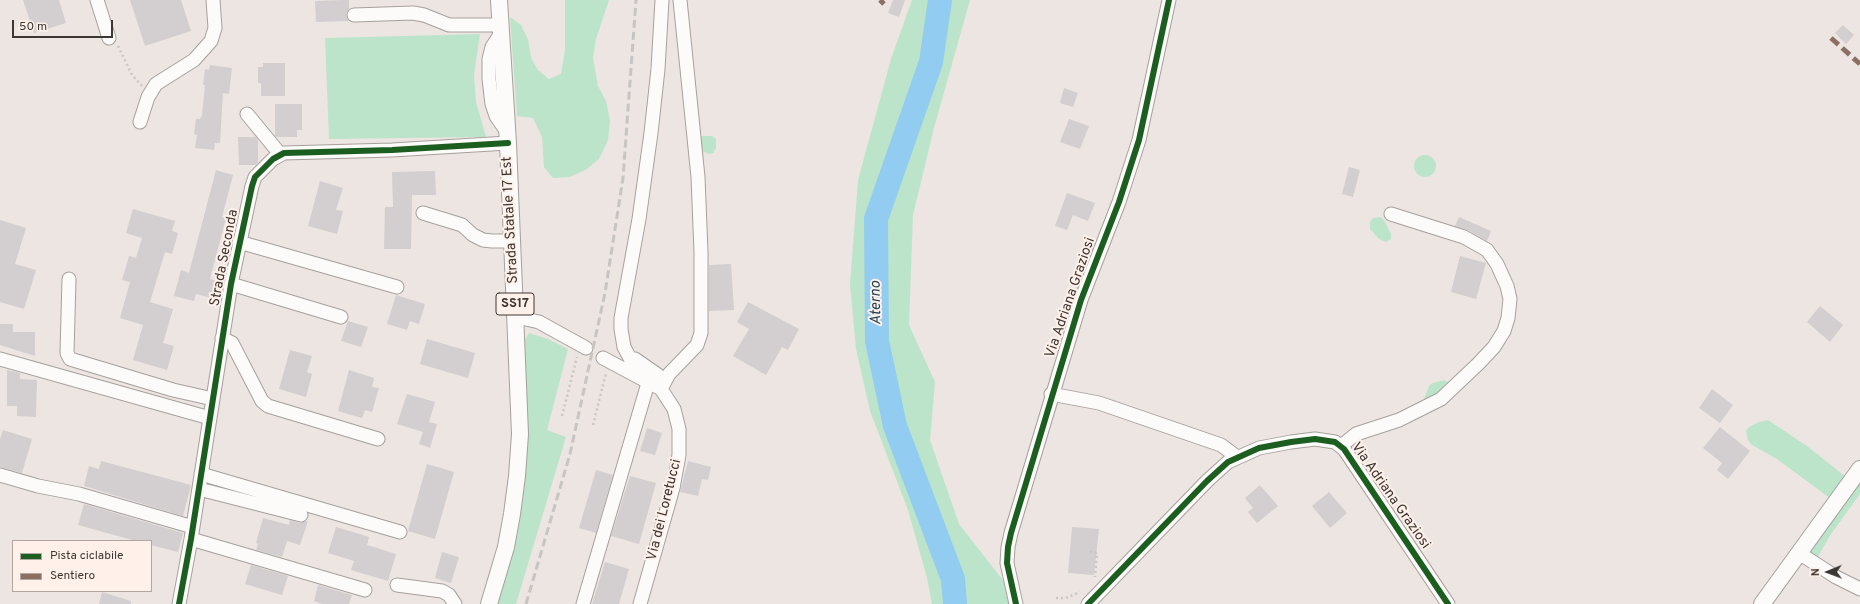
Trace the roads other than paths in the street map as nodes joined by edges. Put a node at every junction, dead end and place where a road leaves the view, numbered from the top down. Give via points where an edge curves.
1 (97, 0) edge
2 (213, 0) edge
3 (499, 0) edge
4 (1169, 0) edge
5 (661, 3) edge
6 (681, 3) edge
7 (354, 15) dead end
8 (501, 29) junction
9 (109, 37) road end
10 (247, 114) dead end
11 (140, 122) dead end
12 (508, 138) junction
13 (280, 154) junction
14 (422, 213) dead end
15 (1391, 214) dead end
16 (512, 241) junction
17 (239, 242) junction
18 (69, 279) dead end
19 (231, 284) junction
20 (397, 287) dead end
21 (341, 317) dead end
22 (516, 318) junction
23 (222, 338) junction
24 (583, 347) road end
25 (624, 347) junction
26 (0, 359) edge
27 (606, 359) road end
28 (648, 383) junction
29 (661, 389) junction
30 (1051, 394) junction
31 (213, 399) junction
32 (210, 418) junction
33 (378, 439) dead end
34 (1341, 446) junction
35 (1237, 457) junction
36 (1860, 470) edge
37 (201, 474) junction
38 (0, 475) edge
39 (199, 489) junction
40 (301, 515) dead end
41 (400, 532) dead end
42 (192, 533) junction
43 (1799, 553) junction
44 (397, 585) dead end
45 (1860, 589) edge
46 (365, 590) dead end
47 (179, 604) edge
48 (455, 604) edge
49 (489, 604) edge
50 (583, 604) edge
51 (640, 604) edge
52 (1016, 604) edge
53 (1088, 604) edge
54 (1448, 604) edge
55 (1762, 604) edge

1 - 9 street
2 - 11 street via 214,35 208,45 189,63 158,82 150,92
3 - 8 main road, Strada Statale 17 Est / SS17
4 - 30 street, Via Adriana Graziosi via 1139,140 1119,202 1081,300
5 - 6 street
5 - 25 street via 658,69 649,149 621,312
6 - 29 street via 698,185 701,333 697,345 670,374
7 - 8 street via 413,13 449,25
8 - 12 main road, Strada Statale 17 Est / SS17
10 - 13 street
12 - 13 street via 392,150
12 - 16 main road, Strada Statale 17 Est / SS17
13 - 17 street, Strada Seconda via 263,168 254,180
14 - 16 street via 462,225 483,240
15 - 34 street via 1464,237 1487,250 1507,286 1510,299 1508,318 1501,336 1490,352 1441,398 1399,420 1356,434
16 - 22 main road, Strada Statale 17 Est / SS17
17 - 19 street, Strada Seconda
17 - 20 street
18 - 31 street via 67,354 70,359 173,390
19 - 21 street
19 - 23 street, Strada Seconda
22 - 24 street via 539,322
22 - 49 main road, Strada Statale 17 Est / SS17 via 520,422 518,476 507,542
23 - 31 street, Strada Seconda
23 - 33 street via 229,340 233,345 262,401 268,406
25 - 28 street
25 - 29 street, Via dei Loretucci via 642,365 658,375
26 - 32 street
27 - 28 street
28 - 29 street
28 - 50 street
29 - 51 street, Via dei Loretucci via 676,416 679,455 667,513
30 - 35 street via 1100,403 1221,445
30 - 52 street, Via Adriana Graziosi via 1008,547 1008,571
31 - 32 street, Strada Seconda
32 - 37 street, Strada Seconda
34 - 35 street, Via Adriana Graziosi via 1325,440 1301,440 1260,448
34 - 54 street, Via Adriana Graziosi
35 - 53 street, Via Adriana Graziosi via 1211,477
36 - 43 main road
37 - 39 street, Strada Seconda
37 - 41 street
38 - 42 street via 85,496
39 - 40 street
39 - 42 street, Strada Seconda
42 - 46 street
42 - 47 street, Strada Seconda
43 - 45 street
43 - 55 main road
44 - 48 street via 442,591 450,595

